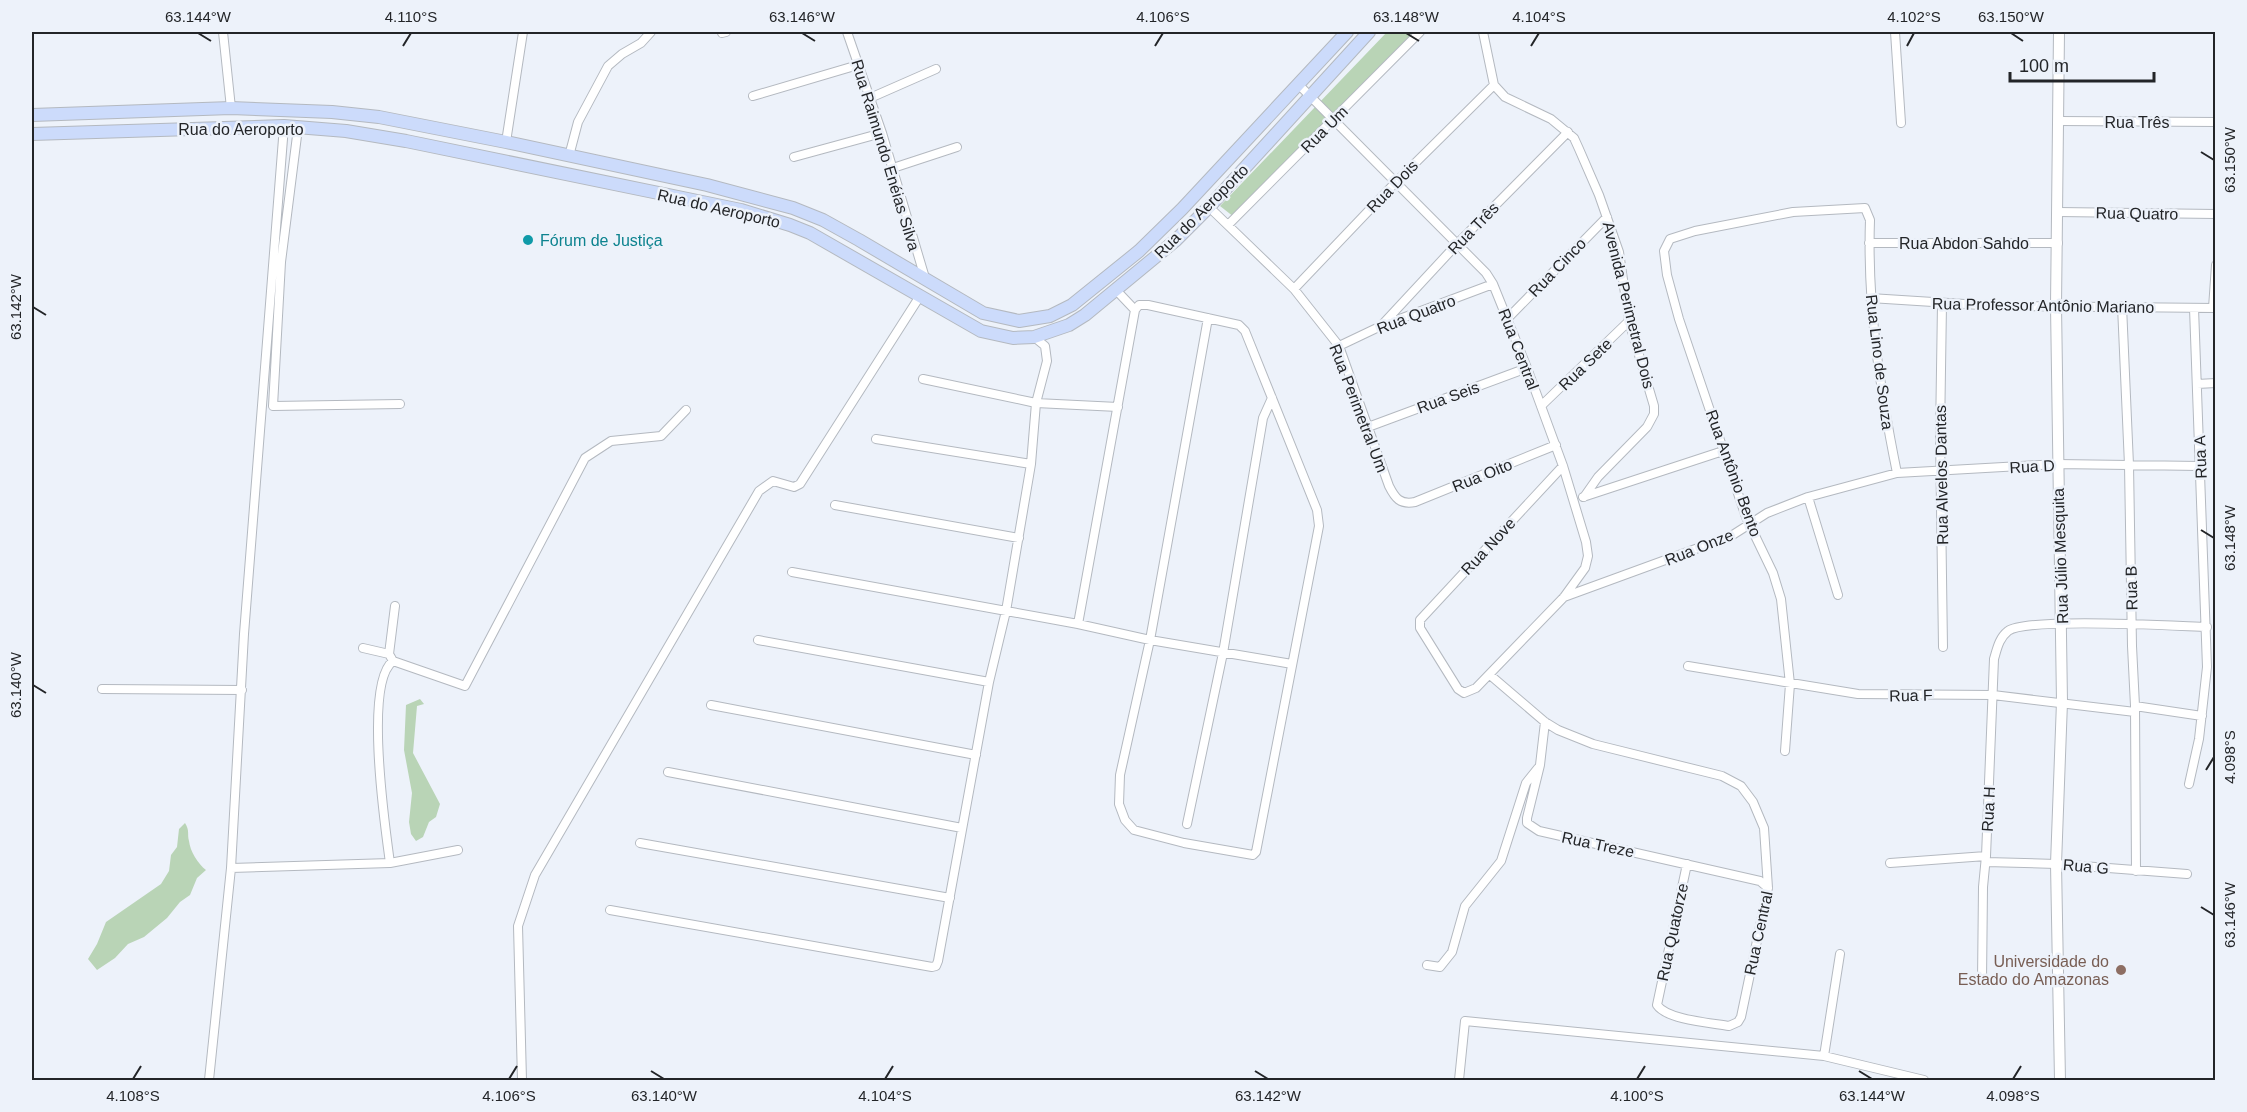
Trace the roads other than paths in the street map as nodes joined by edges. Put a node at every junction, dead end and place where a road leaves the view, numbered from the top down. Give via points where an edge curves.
1 (223, 32) edge
2 (524, 32) edge
3 (651, 32) edge
4 (847, 32) edge
5 (1347, 32) edge
6 (1369, 32) edge
7 (1420, 32) edge
8 (1483, 32) edge
9 (1895, 32) edge
10 (2059, 32) edge
11 (858, 64) junction
12 (936, 69) dead end
13 (1298, 84) junction
14 (1494, 85) junction
15 (753, 96) dead end
16 (1311, 96) junction
17 (870, 98) junction
18 (231, 108) junction
19 (32, 116) edge
20 (1334, 120) junction
21 (2059, 121) junction
22 (2216, 122) edge
23 (1901, 123) dead end
24 (284, 126) junction
25 (298, 128) junction
26 (1568, 132) junction
27 (882, 133) junction
28 (32, 134) edge
29 (471, 135) junction
30 (506, 141) junction
31 (957, 147) dead end
32 (470, 154) junction
33 (569, 156) junction
34 (794, 157) dead end
35 (893, 168) junction
36 (1396, 182) junction
37 (1209, 207) junction
38 (2058, 212) junction
39 (2216, 214) edge
40 (1607, 217) junction
41 (1228, 225) junction
42 (1674, 237) joint
43 (859, 240) junction
44 (1458, 243) junction
45 (1869, 243) junction
46 (2058, 243) junction
47 (850, 255) junction
48 (2216, 265) edge
49 (925, 279) junction
50 (1493, 284) junction
51 (1294, 289) junction
52 (1116, 290) junction
53 (920, 296) junction
54 (1870, 298) junction
55 (1942, 304) junction
56 (2056, 306) junction
57 (2122, 306) junction
58 (2194, 308) junction
59 (2214, 308) edge
60 (1134, 310) junction
61 (1208, 318) junction
62 (1508, 318) junction
63 (1629, 321) junction
64 (1381, 326) junction
65 (1034, 337) junction
66 (1339, 346) junction
67 (1527, 368) junction
68 (923, 379) dead end
69 (2216, 383) edge
70 (2197, 384) junction
71 (1272, 398) junction
72 (1036, 403) junction
73 (400, 404) dead end
74 (1541, 406) junction
75 (1118, 407) junction
76 (686, 410) dead end
77 (1368, 427) junction
78 (876, 439) dead end
79 (1556, 445) junction
80 (1723, 451) junction
81 (1031, 464) junction
82 (2057, 464) junction
83 (2129, 465) junction
84 (1563, 466) junction
85 (2200, 466) junction
86 (1941, 472) junction
87 (1896, 473) junction
88 (1866, 481) joint
89 (1584, 497) junction
90 (1808, 497) junction
91 (1574, 501) junction
92 (1408, 504) joint
93 (836, 505) dead end
94 (1750, 525) junction
95 (1019, 538) junction
96 (792, 572) dead end
97 (1838, 595) dead end
98 (1564, 597) junction
99 (395, 606) dead end
100 (1006, 611) junction
101 (1078, 624) junction
102 (2132, 624) junction
103 (2062, 625) junction
104 (2207, 627) junction
105 (758, 640) dead end
106 (1150, 640) junction
107 (1943, 647) dead end
108 (363, 648) dead end
109 (1223, 653) junction
110 (391, 658) junction
111 (1292, 664) junction
112 (1688, 666) dead end
113 (2211, 666) edge
114 (1490, 675) junction
115 (989, 682) junction
116 (1790, 684) junction
117 (102, 690) dead end
118 (242, 690) junction
119 (1993, 695) junction
120 (2062, 702) junction
121 (711, 705) dead end
122 (2135, 709) junction
123 (2202, 716) junction
124 (1545, 722) junction
125 (1785, 751) dead end
126 (976, 755) junction
127 (1540, 765) junction
128 (668, 772) dead end
129 (2189, 784) dead end
130 (1187, 824) dead end
131 (962, 828) junction
132 (640, 843) dead end
133 (458, 850) dead end
134 (1986, 859) junction
135 (1890, 862) dead end
136 (390, 863) junction
137 (1687, 864) junction
138 (2056, 864) junction
139 (231, 868) junction
140 (2136, 871) junction
141 (2187, 874) dead end
142 (1768, 888) junction
143 (950, 898) junction
144 (610, 910) dead end
145 (1840, 954) dead end
146 (1427, 965) dead end
147 (1982, 981) dead end
148 (1657, 1000) joint
149 (1824, 1056) junction
150 (208, 1080) edge
151 (522, 1080) edge
152 (1459, 1080) edge
153 (1924, 1080) edge
154 (2060, 1080) edge

1 - 18 street
2 - 30 street
3 - 33 street via 608,66 578,122
4 - 11 street, Rua Raimundo Enéias Silva
5 - 13 main road, Rua do Aeroporto
6 - 16 main road, Rua do Aeroporto
7 - 20 street, Rua Um
8 - 14 street
9 - 23 street
10 - 21 street, Rua Júlio Mesquita
11 - 15 street
11 - 17 street, Rua Raimundo Enéias Silva
12 - 17 street
13 - 16 street, Rua Central
13 - 49 main road, Rua do Aeroporto via 1182,210 1072,305 1033,320 1003,319 983,313
14 - 26 street, Avenida Perimetral Dois via 1505,97 1551,119
14 - 36 street, Rua Dois
16 - 20 street, Rua Central
16 - 37 main road, Rua do Aeroporto
17 - 27 street, Rua Raimundo Enéias Silva
18 - 19 main road, Rua do Aeroporto
18 - 29 main road, Rua do Aeroporto via 379,117
20 - 36 street, Rua Central
20 - 41 street, Rua Um
21 - 22 street, Rua Três
21 - 38 street, Rua Júlio Mesquita
24 - 25 main road, Rua do Aeroporto
24 - 28 main road, Rua do Aeroporto
24 - 118 street
25 - 32 main road, Rua do Aeroporto via 346,131
25 - 73 street via 281,262 273,406
26 - 40 street, Avenida Perimetral Dois
26 - 44 street, Rua Três
27 - 34 street
27 - 35 street, Rua Raimundo Enéias Silva
29 - 30 main road, Rua do Aeroporto
29 - 32 main road
30 - 33 main road, Rua do Aeroporto
31 - 35 street
32 - 47 main road, Rua do Aeroporto via 741,210 800,229
33 - 43 main road, Rua do Aeroporto via 782,204
35 - 49 street, Rua Raimundo Enéias Silva
36 - 44 street, Rua Central
36 - 51 street, Rua Dois
37 - 41 street, Rua Perimetral Um
37 - 52 main road, Rua do Aeroporto
38 - 39 street, Rua Quatro
38 - 46 street, Rua Júlio Mesquita
40 - 62 street, Rua Cinco
40 - 63 street, Avenida Perimetral Dois via 1619,252
41 - 51 street, Rua Perimetral Um
42 - 45 street, Rua Lino de Souza via 1792,212 1860,207 1869,214
42 - 80 street, Rua Antônio Bento via 1664,251 1667,275
43 - 47 main road
43 - 49 main road, Rua do Aeroporto
44 - 50 street, Rua Central
44 - 64 street, Rua Três
45 - 46 street, Rua Abdon Sahdo
45 - 54 street, Rua Lino de Souza
46 - 56 street, Rua Júlio Mesquita
47 - 53 main road, Rua do Aeroporto
48 - 59 street
50 - 62 street, Rua Central
50 - 64 street, Rua Quatro
51 - 66 street, Rua Perimetral Um
52 - 60 street
52 - 65 main road, Rua do Aeroporto via 1070,325
53 - 65 main road, Rua do Aeroporto via 981,331 1013,338
53 - 151 street via 800,484 794,487 773,481 759,491 535,875 518,926
54 - 55 street, Rua Professor Antônio Mariano
54 - 87 street, Rua Lino de Souza
55 - 56 street, Rua Professor Antônio Mariano
55 - 86 street, Rua Alvelos Dantas
56 - 57 street, Rua Professor Antônio Mariano
56 - 82 street, Rua Júlio Mesquita
57 - 58 street, Rua Professor Antônio Mariano
57 - 83 street, Rua B
58 - 59 street, Rua Professor Antônio Mariano
58 - 70 street, Rua A
60 - 61 street via 1139,305 1148,305
60 - 75 street
61 - 71 street via 1239,325 1245,331
61 - 106 street
62 - 67 street, Rua Central
63 - 74 street, Rua Sete
63 - 89 street, Avenida Perimetral Dois via 1654,414 1647,427
64 - 66 street, Rua Quatro
65 - 72 street via 1045,346 1047,361
66 - 77 street, Rua Perimetral Um
67 - 74 street, Rua Central
67 - 77 street, Rua Seis
68 - 72 street
69 - 70 street
70 - 85 street, Rua A
71 - 109 street via 1263,418
71 - 111 street via 1317,510 1319,526
72 - 75 street
72 - 81 street
74 - 79 street, Rua Central
75 - 101 street
76 - 110 street via 661,436 611,441 585,458 465,686
77 - 92 street, Rua Perimetral Um via 1394,495
78 - 81 street
79 - 84 street, Rua Central
79 - 92 street, Rua Oito
80 - 89 street
80 - 94 street, Rua Antônio Bento
81 - 95 street
82 - 83 street, Rua D
82 - 86 street, Rua D
82 - 103 street, Rua Júlio Mesquita
83 - 85 street, Rua D
83 - 102 street, Rua B
84 - 91 street, Rua Central
84 - 114 street, Rua Nove via 1419,624 1458,689 1469,692
85 - 104 street, Rua A
86 - 87 street, Rua D
86 - 107 street, Rua Alvelos Dantas
87 - 88 street, Rua D
88 - 90 street, Rua Onze
89 - 91 street
90 - 94 street, Rua Onze via 1767,513
90 - 97 street
91 - 98 street, Rua Central via 1587,556 1585,568
93 - 95 street
94 - 98 street, Rua Onze via 1722,540
94 - 116 street, Rua Antônio Bento via 1781,598
95 - 100 street
96 - 100 street
98 - 114 street, Rua Central
99 - 110 street
100 - 101 street
100 - 115 street
101 - 106 street
102 - 103 street
102 - 104 street
102 - 122 street, Rua B
103 - 119 street, Rua H via 2008,630 1994,659
103 - 120 street, Rua Júlio Mesquita
104 - 113 street, Rua A
105 - 115 street
106 - 109 street
106 - 111 street via 1120,775 1119,804 1125,819 1134,830 1246,855 1256,852
108 - 110 street
109 - 111 street
109 - 130 street
110 - 136 street via 382,678 379,727 379,776
112 - 116 street, Rua F
113 - 123 street, Rua A
114 - 124 street, Rua Central
115 - 126 street
116 - 119 street, Rua F via 1881,696
116 - 125 street, Rua Antônio Bento
117 - 118 street
118 - 139 street
119 - 120 street, Rua F
119 - 134 street, Rua H
120 - 122 street, Rua F
120 - 138 street, Rua Júlio Mesquita
121 - 126 street
122 - 123 street, Rua F
122 - 140 street, Rua B
123 - 129 street, Rua A
124 - 127 street, Rua Treze
124 - 142 street, Rua Central via 1585,741 1722,776 1741,786 1764,828
126 - 131 street
127 - 137 street, Rua Treze via 1527,818 1532,828
127 - 146 street via 1526,783 1501,861 1465,906 1452,952 1440,967
128 - 131 street
131 - 143 street
132 - 143 street
133 - 136 street
134 - 135 street, Rua G
134 - 138 street, Rua G
134 - 147 street, Rua H
136 - 139 street
137 - 142 street, Rua Treze via 1760,881
137 - 148 street, Rua Quatorze
138 - 140 street, Rua G
138 - 154 street, Rua Júlio Mesquita
139 - 150 street
140 - 141 street, Rua G
142 - 148 street, Rua Central via 1738,1022 1729,1026 1672,1016 1660,1009
143 - 144 street via 938,962 932,967
145 - 149 street
149 - 152 street via 1465,1021
149 - 153 street

